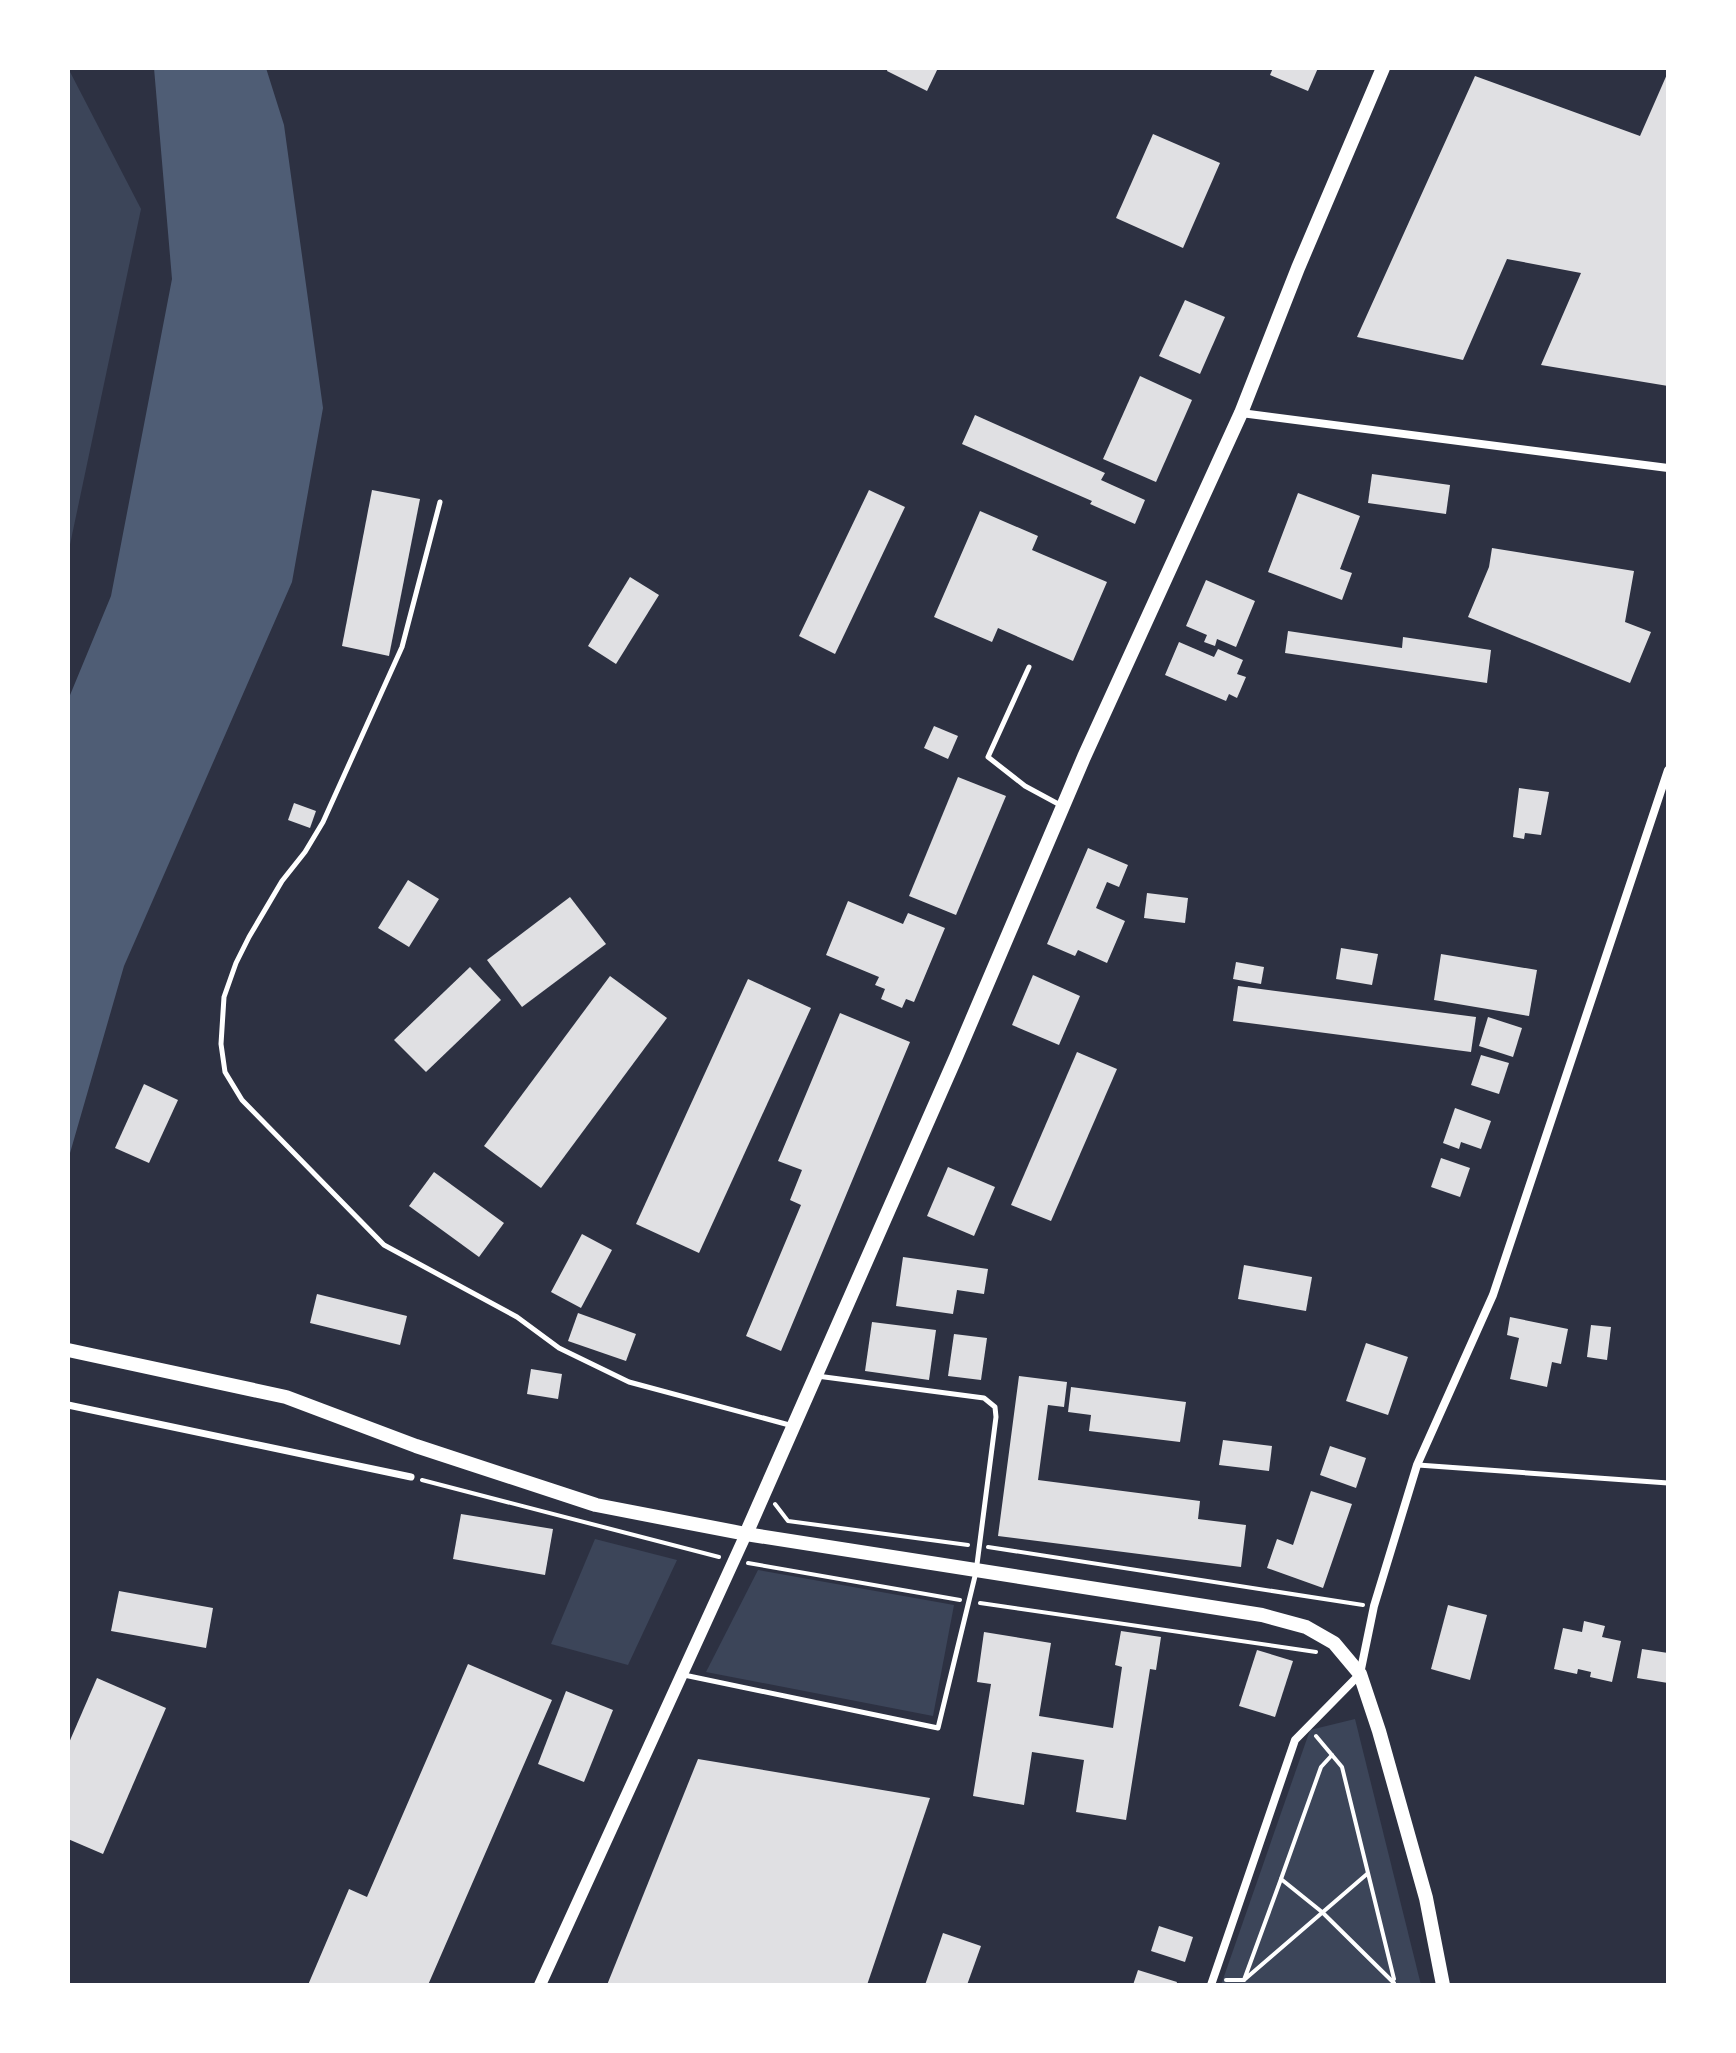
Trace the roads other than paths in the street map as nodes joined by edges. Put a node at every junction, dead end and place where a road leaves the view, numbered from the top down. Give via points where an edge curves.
1 (1383, 68) edge
2 (1241, 413) junction
3 (1668, 468) edge
4 (440, 502) dead end
5 (1029, 667) dead end
6 (1668, 770) edge
7 (1063, 806) junction
8 (75, 1351) edge
9 (816, 1376) junction
10 (68, 1405) edge
11 (794, 1426) junction
12 (1417, 1465) junction
13 (411, 1477) road end
14 (1668, 1483) edge
15 (746, 1534) junction
16 (976, 1572) junction
17 (681, 1674) junction
18 (1360, 1674) junction
19 (540, 1985) edge
20 (1211, 1985) edge
21 (1443, 1985) edge

1 - 2 main road
2 - 3 street
2 - 7 main road
4 - 11 lane via 402,647 323,822 236,963 220,1021 225,1072 242,1100 384,1245 517,1317 559,1348 629,1382
5 - 7 lane via 988,757 1025,786
6 - 12 street via 1493,1295
7 - 9 main road
8 - 15 main road via 286,1397 596,1505
9 - 11 main road
9 - 16 lane via 992,1403 996,1417
10 - 13 street
11 - 15 main road
12 - 14 lane
12 - 18 street via 1374,1606
15 - 16 main road
15 - 17 street
16 - 17 lane via 938,1728
16 - 18 main road via 1262,1615 1306,1627 1334,1643
17 - 19 street
18 - 20 street via 1295,1740
18 - 21 main road via 1426,1898

